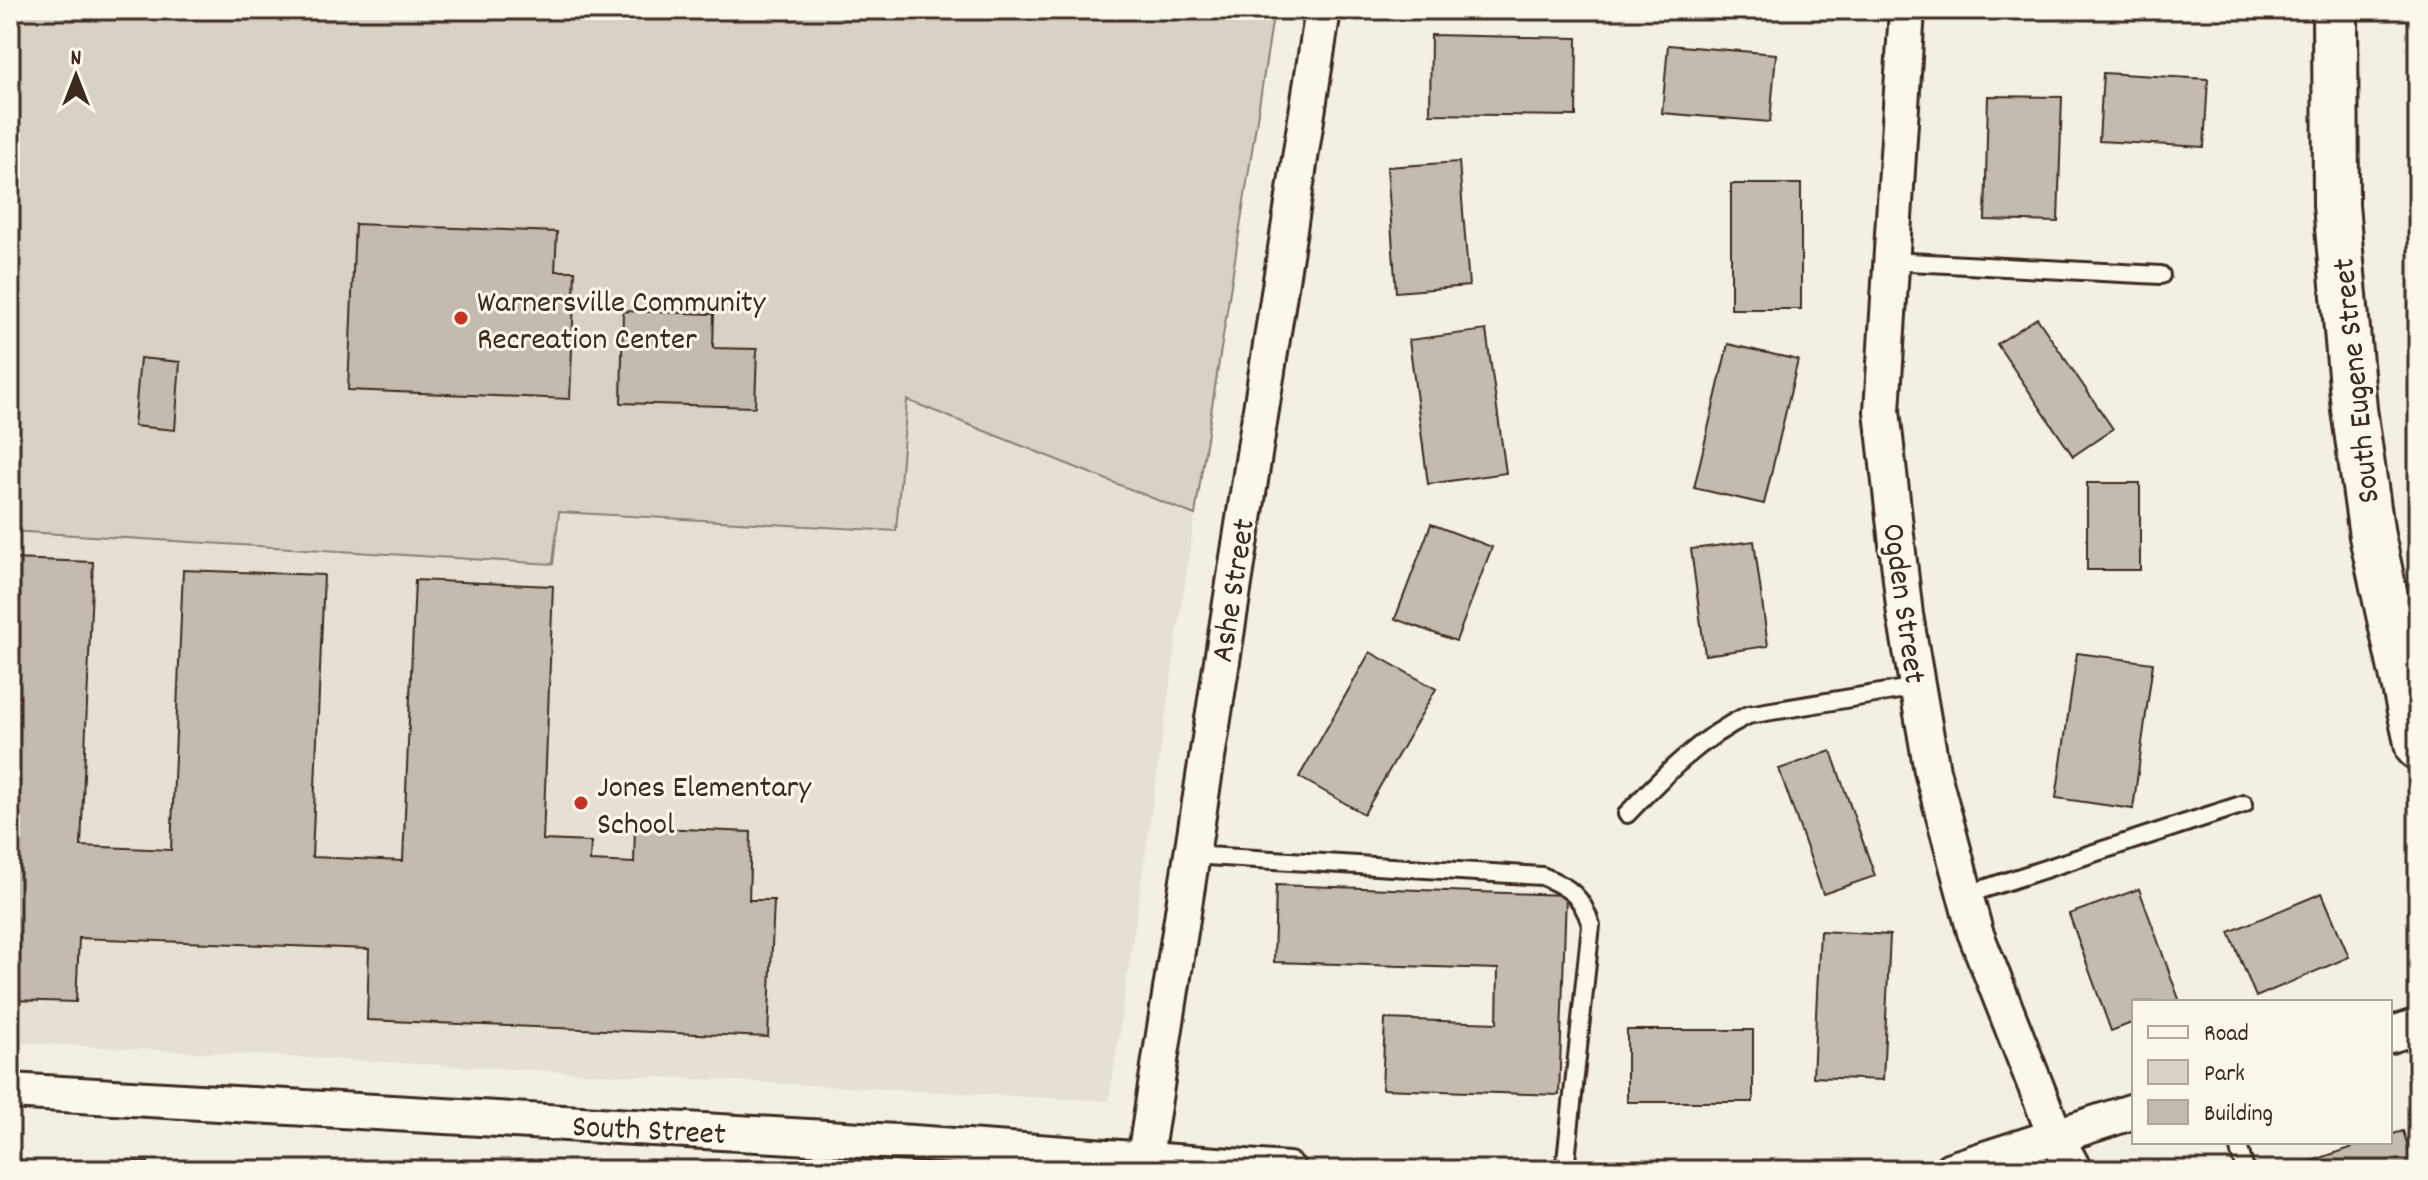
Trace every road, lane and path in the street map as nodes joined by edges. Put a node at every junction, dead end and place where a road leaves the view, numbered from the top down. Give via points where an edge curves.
1 (1323, 10) edge
2 (1907, 10) edge
3 (2335, 10) edge
4 (1890, 261) junction
5 (2161, 275) dead end
6 (1917, 687) junction
7 (2418, 747) edge
8 (2244, 804) dead end
9 (1627, 814) dead end
10 (1190, 855) junction
11 (1965, 895) junction
12 (2418, 1026) edge
13 (2392, 1034) edge
14 (10, 1091) edge
15 (2132, 1112) edge
16 (2055, 1135) junction
17 (2238, 1144) edge
18 (1143, 1164) edge
19 (1288, 1170) edge
20 (1565, 1170) edge
21 (1951, 1170) edge
22 (2074, 1170) edge
23 (2245, 1170) edge

1 - 10 street, Ashe Street
2 - 4 street, Ogden Street
3 - 7 main road, South Eugene Street via 2336,205 2354,409 2372,536
4 - 5 lane
4 - 6 street, Ogden Street via 1882,411
6 - 9 lane via 1748,715 1675,763
6 - 11 street, Ogden Street via 1932,771
8 - 11 lane
10 - 18 street, Ashe Street
10 - 20 lane via 1542,876 1566,886 1584,902 1591,925
11 - 16 street, Ogden Street
12 - 13 street
14 - 18 street, South Street
15 - 16 street
16 - 21 street
16 - 22 street, Ogden Street
17 - 23 lane
18 - 19 street, South Street

